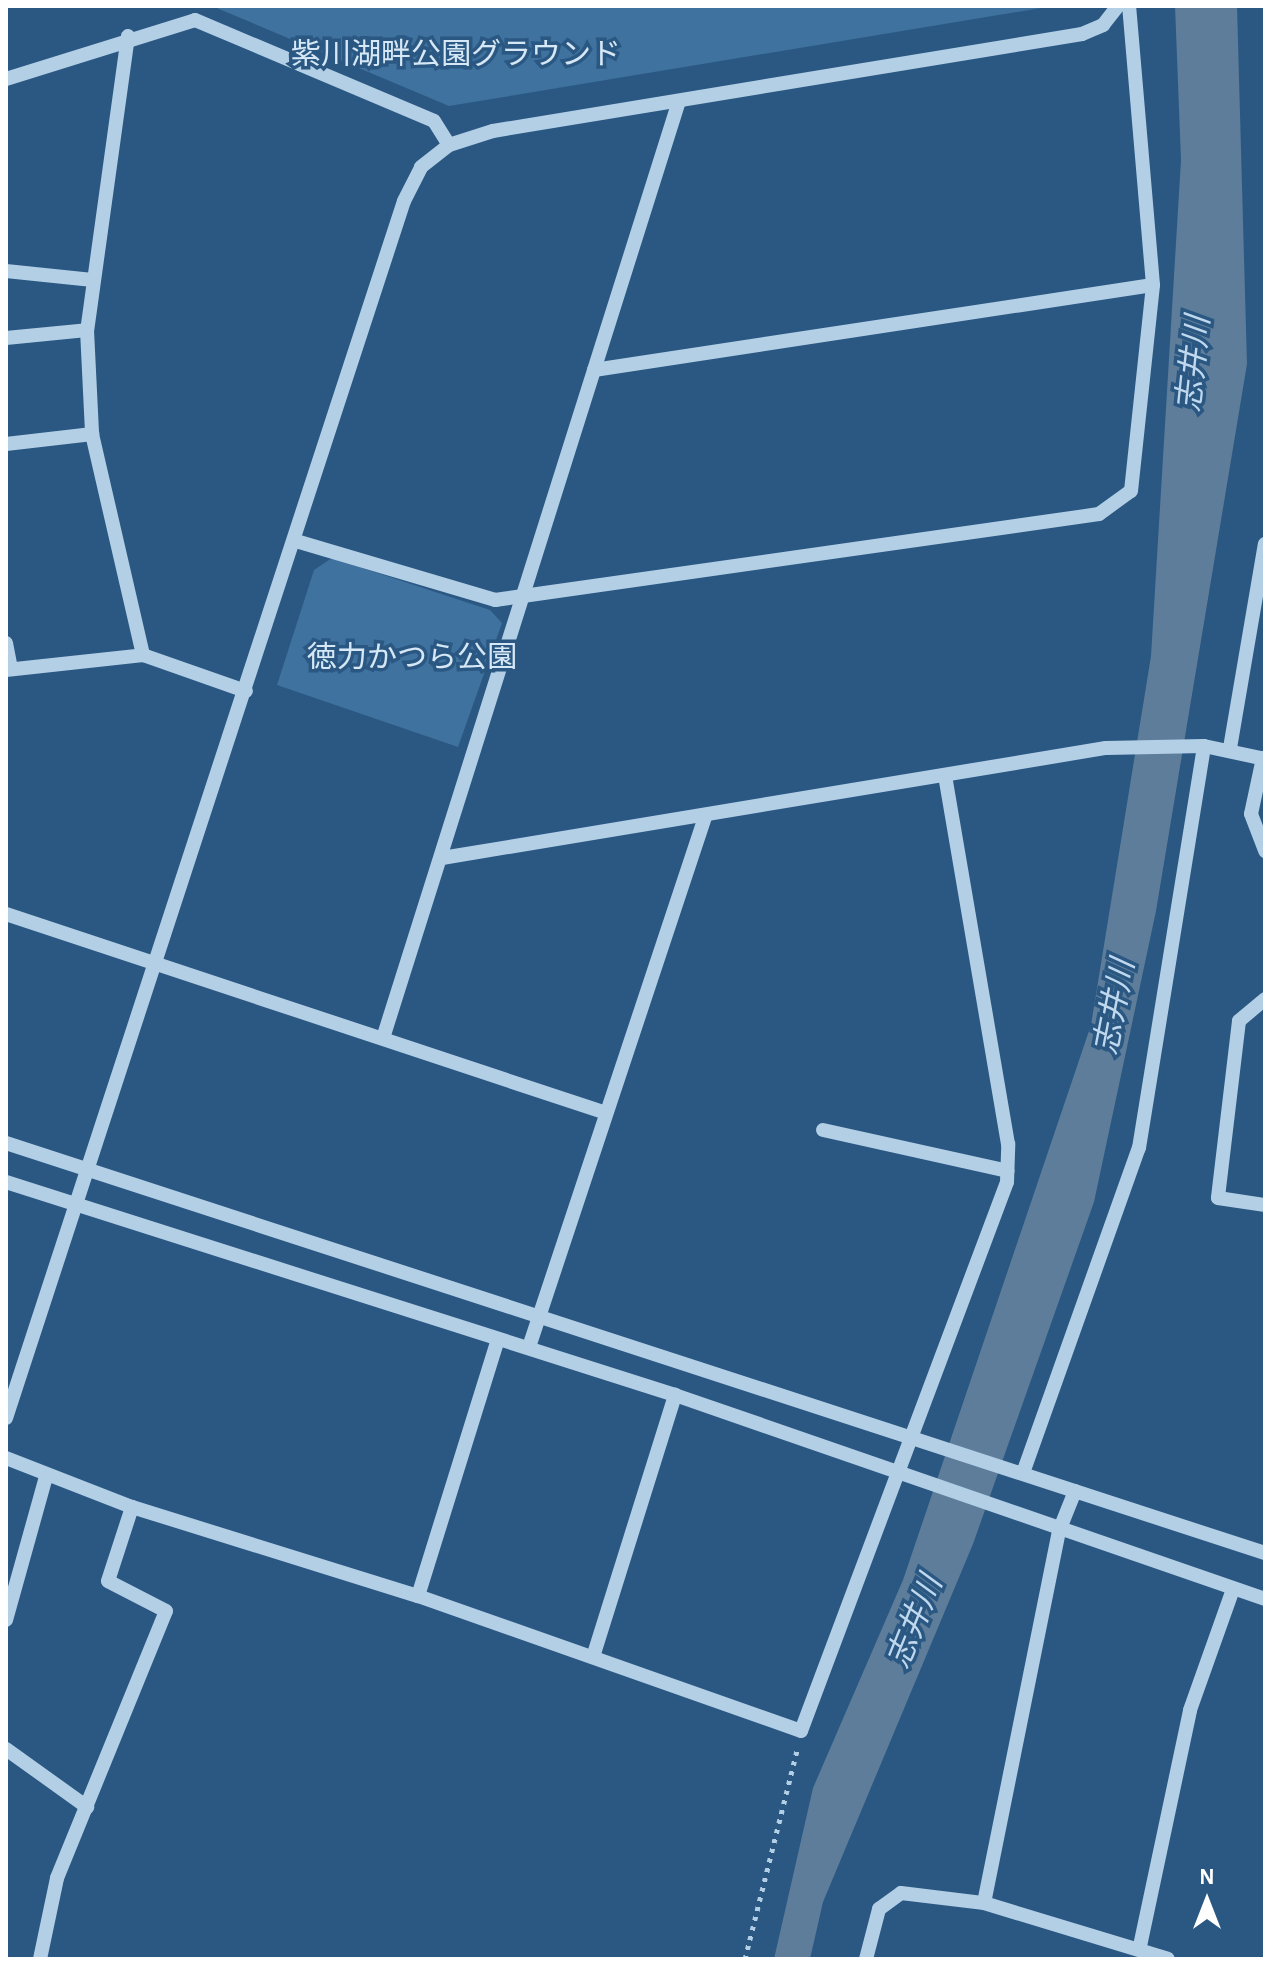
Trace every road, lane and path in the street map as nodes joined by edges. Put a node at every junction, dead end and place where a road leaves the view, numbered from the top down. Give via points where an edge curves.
1 (1118, 6) edge
2 (1129, 6) edge
3 (193, 13) edge
4 (128, 36) junction
5 (6, 79) edge
6 (679, 101) junction
7 (449, 145) junction
8 (6, 271) edge
9 (93, 280) junction
10 (1153, 285) junction
11 (87, 330) junction
12 (6, 338) edge
13 (594, 370) junction
14 (92, 434) junction
15 (6, 444) edge
16 (296, 541) junction
17 (1265, 544) edge
18 (523, 597) junction
19 (6, 643) edge
20 (143, 655) junction
21 (8, 669) edge
22 (246, 691) junction
23 (1204, 746) junction
24 (1230, 748) junction
25 (1264, 758) edge
26 (945, 775) junction
27 (705, 817) junction
28 (1265, 851) edge
29 (442, 858) junction
30 (6, 914) edge
31 (158, 965) junction
32 (1265, 999) edge
33 (384, 1035) junction
34 (606, 1113) junction
35 (823, 1130) dead end
36 (6, 1143) edge
37 (89, 1170) junction
38 (1008, 1171) junction
39 (6, 1182) edge
40 (76, 1204) junction
41 (1265, 1205) edge
42 (540, 1315) junction
43 (498, 1339) junction
44 (529, 1347) junction
45 (675, 1395) junction
46 (6, 1418) edge
47 (911, 1433) junction
48 (6, 1458) edge
49 (1017, 1470) junction
50 (893, 1473) junction
51 (46, 1477) junction
52 (1075, 1491) junction
53 (132, 1507) junction
54 (1059, 1531) junction
55 (1265, 1553) edge
56 (1233, 1589) junction
57 (418, 1596) junction
58 (1265, 1599) edge
59 (6, 1620) edge
60 (593, 1657) junction
61 (801, 1731) junction
62 (6, 1749) edge
63 (87, 1807) junction
64 (984, 1903) junction
65 (1140, 1946) junction
66 (40, 1959) edge
67 (745, 1959) edge
68 (866, 1959) edge
69 (1168, 1959) edge

1 - 6 street via 1103,25 1082,34
2 - 10 street
3 - 4 street
3 - 7 street via 434,121
4 - 5 street
4 - 9 street
6 - 7 street
6 - 13 street
7 - 16 street via 421,167 404,201
8 - 9 street
9 - 11 street
10 - 13 street
10 - 18 street via 1131,491 1099,514
11 - 12 street
11 - 14 street
13 - 18 street
14 - 15 street
14 - 20 street
16 - 18 street via 495,600
16 - 22 street
17 - 24 street
18 - 29 street
19 - 21 street
20 - 21 street
20 - 22 street
22 - 31 street
23 - 24 street
23 - 26 street via 1106,748
23 - 49 street via 1139,1148
24 - 25 street
25 - 28 street via 1251,814
26 - 27 street
26 - 38 street
27 - 29 street
27 - 34 street
29 - 33 street
30 - 31 street
31 - 33 street
31 - 37 street
32 - 41 street via 1239,1021 1218,1198
33 - 34 street
34 - 42 street
35 - 38 street
36 - 37 street
37 - 40 street
37 - 42 street
38 - 47 street
39 - 40 street
40 - 43 street
40 - 46 street
42 - 44 street
42 - 47 street
43 - 44 street
43 - 57 street
44 - 45 street
45 - 50 street
45 - 60 street
47 - 49 street
47 - 50 street
48 - 51 street
49 - 52 street
50 - 54 street
50 - 61 street
51 - 53 street
51 - 59 street
52 - 54 street
52 - 55 street
53 - 57 street
53 - 63 street via 108,1581 166,1611
54 - 56 street
54 - 64 street
56 - 58 street
56 - 65 street via 1190,1710
57 - 60 street
60 - 61 street
61 - 67 path
62 - 63 street
63 - 66 street via 57,1878
64 - 65 street
64 - 68 street via 901,1893 879,1909
65 - 69 street

